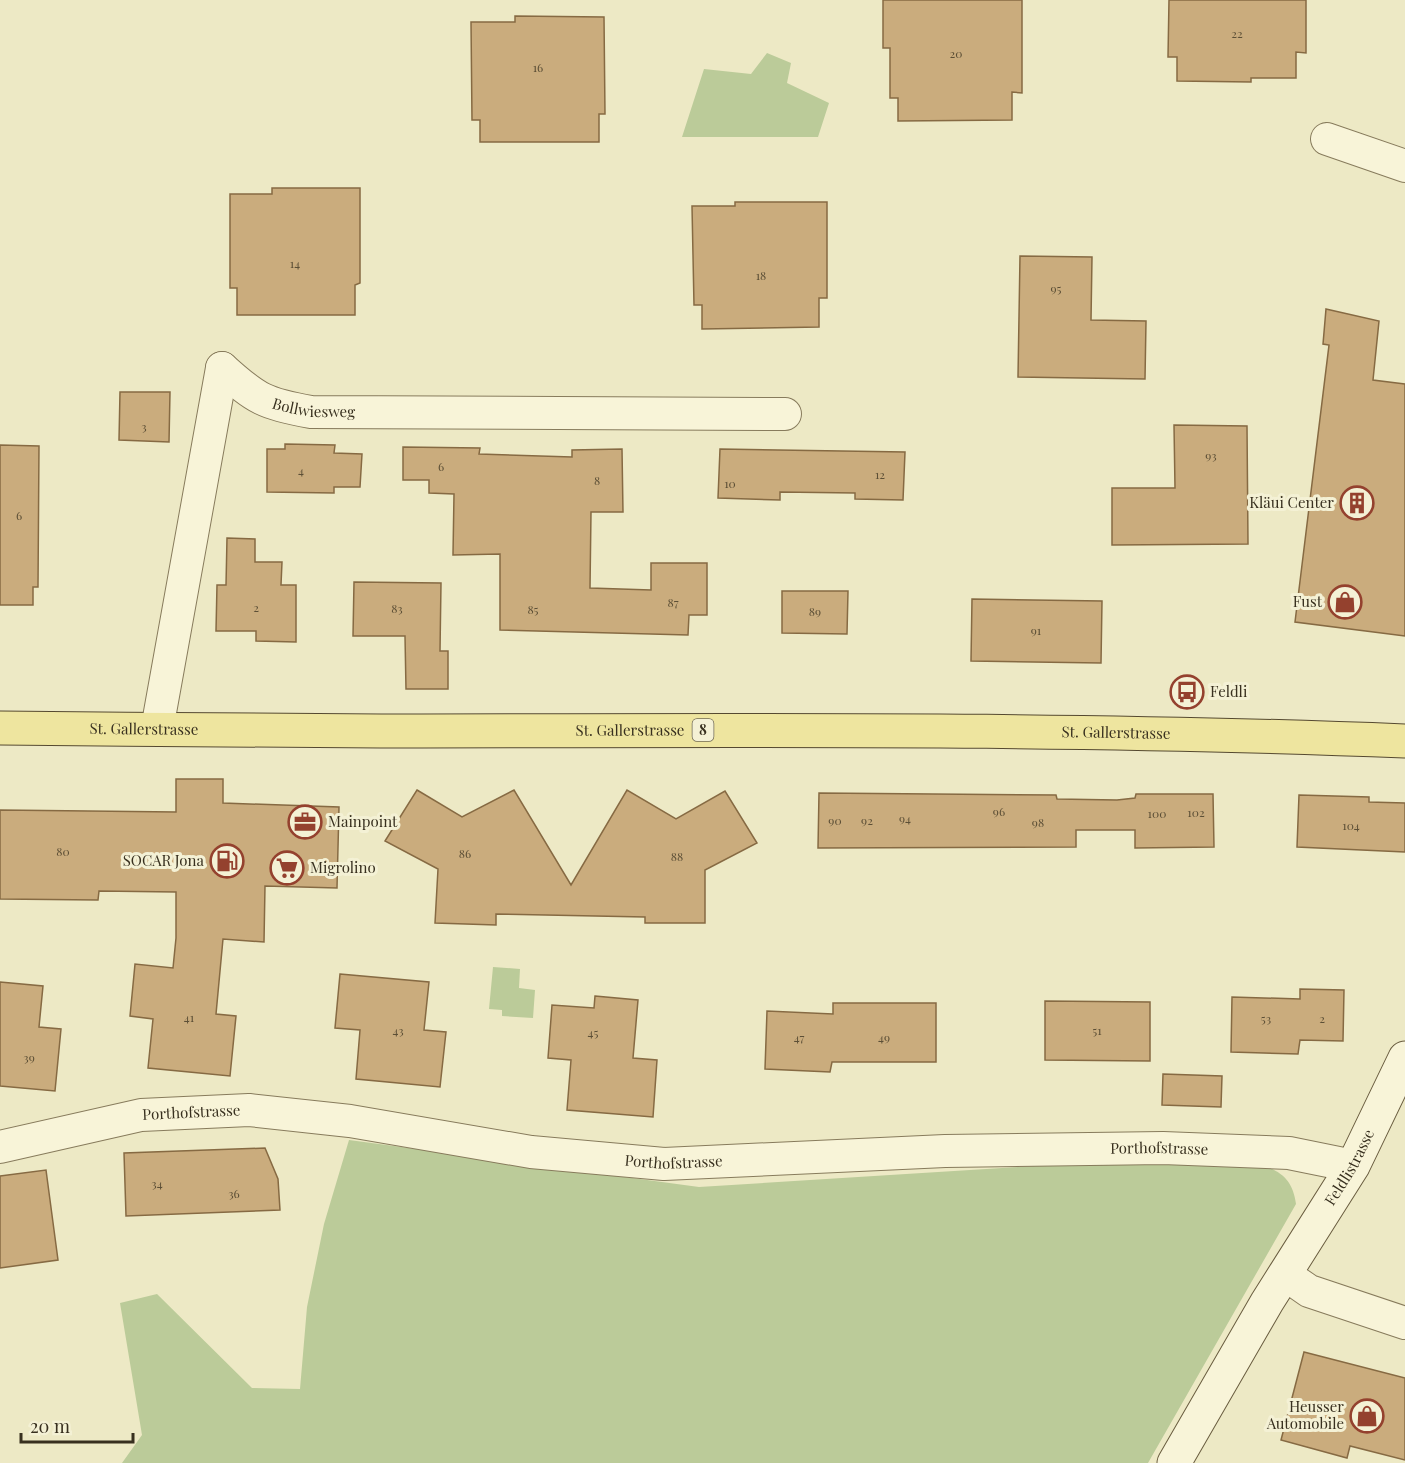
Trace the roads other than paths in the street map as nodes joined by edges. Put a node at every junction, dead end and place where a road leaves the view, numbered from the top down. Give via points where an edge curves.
1 (1327, 139) dead end
2 (1405, 166) edge
3 (785, 414) dead end
4 (0, 728) edge
5 (157, 729) junction
6 (1405, 741) edge
7 (1405, 1058) edge
8 (0, 1147) edge
9 (1353, 1166) junction
10 (1286, 1275) junction
11 (1405, 1323) edge
12 (1174, 1463) edge

1 - 2 street
3 - 5 street, Bollwiesweg via 311,412 272,405 247,391 222,368
4 - 5 main road, St. Gallerstrasse / 8
5 - 6 main road, St. Gallerstrasse / 8 via 932,730 1244,734
7 - 9 street, Feldlistrasse
8 - 9 street, Porthofstrasse via 141,1115 249,1110 350,1121 531,1152 664,1164 945,1151 1163,1148 1289,1153
9 - 10 street, Feldlistrasse
10 - 11 street via 1309,1291
10 - 12 street, Feldlistrasse

